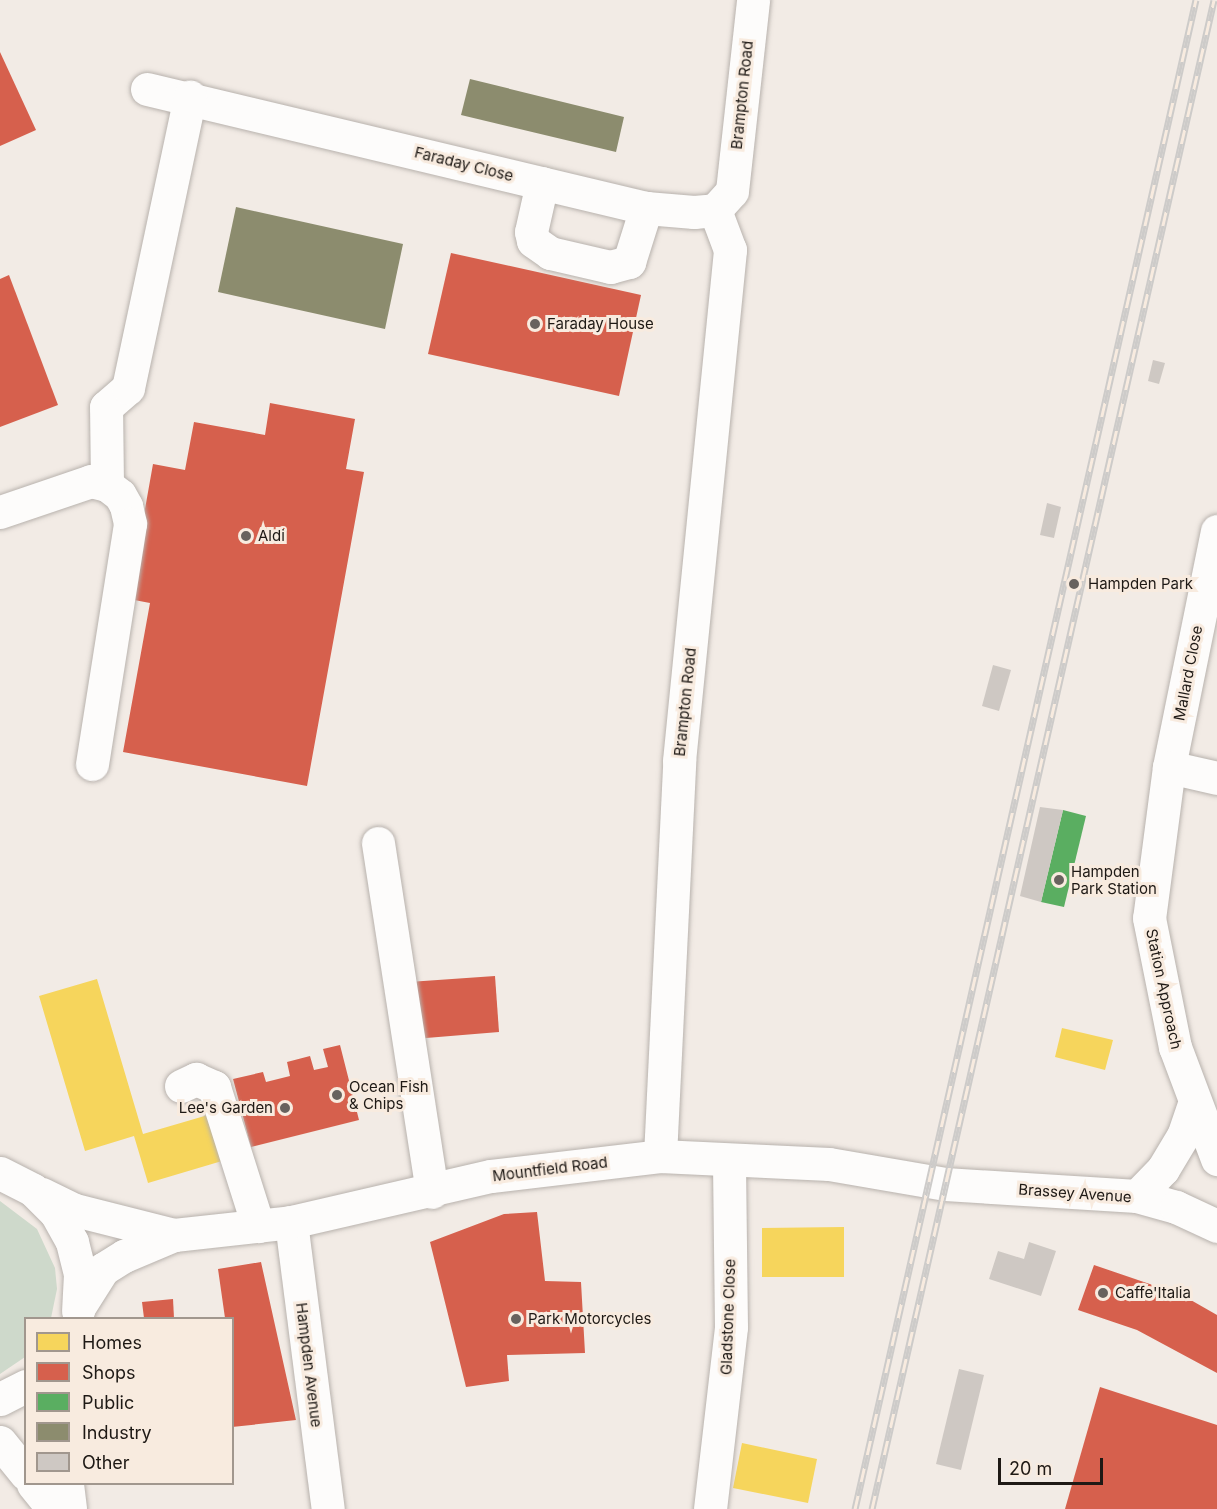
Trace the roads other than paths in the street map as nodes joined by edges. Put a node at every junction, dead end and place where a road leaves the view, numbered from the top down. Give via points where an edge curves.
1 (753, 0) edge
2 (147, 89) dead end
3 (190, 97) junction
4 (542, 183) junction
5 (724, 200) junction
6 (646, 208) junction
7 (107, 485) junction
8 (0, 512) edge
9 (1217, 531) edge
10 (92, 764) dead end
11 (1169, 767) junction
12 (1217, 778) edge
13 (378, 843) dead end
14 (181, 1086) dead end
15 (1195, 1102) junction
16 (660, 1156) junction
17 (1217, 1159) edge
18 (729, 1161) junction
19 (0, 1173) edge
20 (929, 1181) joint
21 (33, 1190) junction
22 (432, 1192) junction
23 (1137, 1196) junction
24 (291, 1222) junction
25 (258, 1226) junction
26 (1217, 1226) edge
27 (174, 1235) junction
28 (78, 1313) edge
29 (24, 1387) edge
30 (0, 1399) edge
31 (0, 1442) edge
32 (24, 1472) edge
33 (34, 1485) edge
34 (67, 1485) edge
35 (53, 1509) edge
36 (70, 1509) edge
37 (328, 1509) edge
38 (710, 1509) edge

1 - 5 street, Brampton Road
2 - 3 street, Faraday Close
3 - 4 street, Faraday Close
3 - 7 street via 128,388 106,407
4 - 6 street, Faraday Close
4 - 6 street via 531,232 533,241 550,253 610,267 629,262
5 - 6 street, Faraday Close via 694,213
5 - 16 street, Brampton Road via 730,250 679,761
7 - 8 street via 91,481
7 - 10 street via 120,495 130,524
9 - 11 street, Mallard Close
11 - 12 street
11 - 15 street, Station Approach via 1149,918 1175,1047
13 - 22 street
14 - 25 street via 196,1079 214,1088
15 - 17 street, Station Approach
15 - 23 street via 1183,1136 1163,1168
16 - 18 street, Mountfield Road
16 - 22 street, Mountfield Road via 490,1176
18 - 20 street, Mountfield Road via 829,1164
18 - 38 street, Gladstone Close via 731,1327
19 - 21 street, Mountfield Road
20 - 23 street, Brassey Avenue
21 - 27 street, Mountfield Road via 75,1210
21 - 28 street via 56,1214 72,1242 80,1274
22 - 24 street, Mountfield Road
23 - 26 street, Brassey Avenue via 1176,1207
24 - 25 street, Mountfield Road
24 - 37 street, Hampden Avenue
25 - 27 street, Mountfield Road
27 - 28 street, Mountfield Road via 103,1269
29 - 30 street
31 - 32 street
33 - 35 street
34 - 36 street

